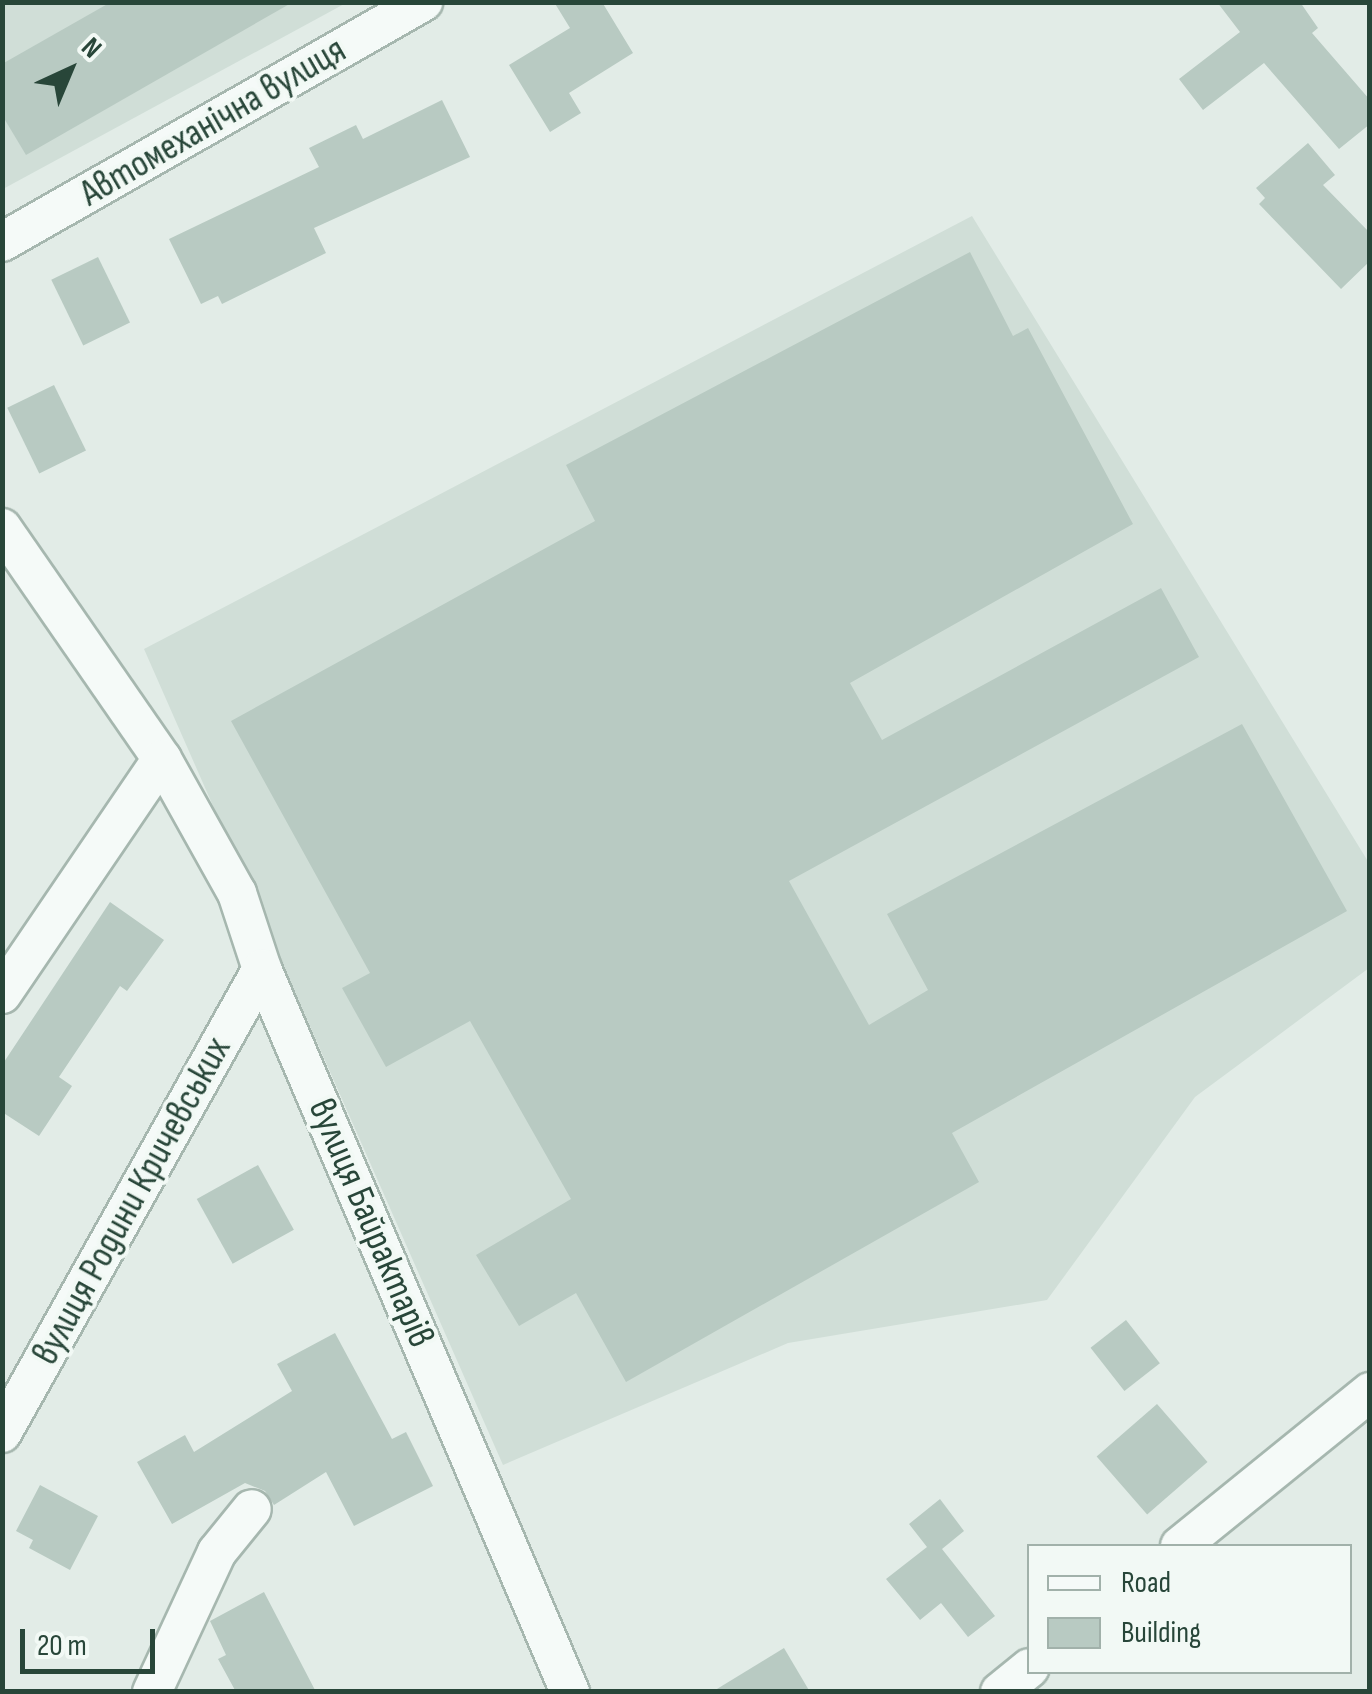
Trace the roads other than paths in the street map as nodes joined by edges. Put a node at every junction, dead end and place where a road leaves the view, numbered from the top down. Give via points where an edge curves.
1 (423, 2) edge
2 (2, 242) edge
3 (2, 528) edge
4 (162, 759) junction
5 (262, 969) junction
6 (2, 994) edge
7 (1370, 1392) edge
8 (2, 1433) edge
9 (252, 1509) dead end
10 (1182, 1544) edge
11 (1027, 1670) edge
12 (152, 1692) edge
13 (570, 1692) edge
14 (1000, 1692) edge

1 - 2 street, Автомеханічна вулиця
3 - 4 street, вулиця Байрактарів
4 - 5 street, вулиця Байрактарів via 237,893
4 - 6 street
5 - 8 street, вулиця Родини Кричевських
5 - 13 street, вулиця Байрактарів
7 - 10 street
9 - 12 street via 217,1552
11 - 14 street

